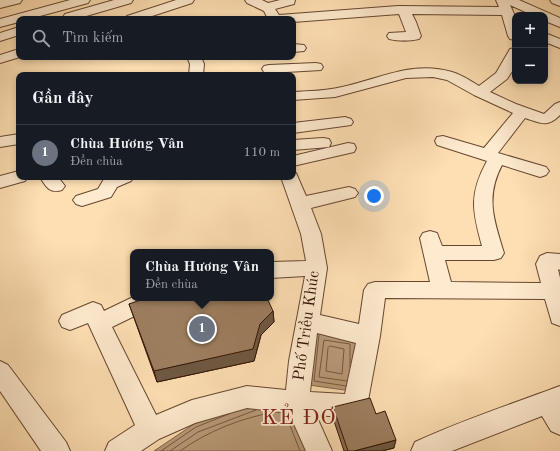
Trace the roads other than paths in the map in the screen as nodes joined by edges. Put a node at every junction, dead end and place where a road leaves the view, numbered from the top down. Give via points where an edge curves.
1 (16, 0) edge
2 (84, 0) edge
3 (90, 0) edge
4 (127, 0) edge
5 (188, 0) edge
6 (253, 0) edge
7 (556, 0) edge
8 (290, 2) dead end
9 (560, 2) edge
10 (0, 4) edge
11 (376, 5) edge
12 (401, 5) edge
13 (267, 7) junction
14 (100, 8) junction
15 (508, 11) edge
16 (159, 15) edge
17 (26, 16) edge
18 (72, 16) edge
19 (273, 16) edge
20 (296, 16) edge
21 (548, 18) edge
22 (16, 19) edge
23 (410, 22) junction
24 (0, 23) edge
25 (560, 23) edge
26 (512, 25) edge
27 (16, 32) edge
28 (394, 36) dead end
29 (0, 37) edge
30 (548, 38) edge
31 (560, 44) edge
32 (548, 52) edge
33 (16, 54) edge
34 (560, 56) edge
35 (0, 59) edge
36 (512, 59) edge
37 (195, 60) edge
38 (269, 67) edge
39 (316, 67) dead end
40 (196, 72) edge
41 (479, 92) junction
42 (296, 96) edge
43 (560, 107) edge
44 (522, 112) junction
45 (345, 122) dead end
46 (327, 124) junction
47 (296, 128) edge
48 (16, 139) edge
49 (443, 141) dead end
50 (0, 142) edge
51 (296, 145) edge
52 (325, 148) junction
53 (348, 148) dead end
54 (492, 157) junction
55 (296, 159) edge
56 (540, 172) dead end
57 (16, 178) edge
58 (118, 180) edge
59 (291, 180) edge
60 (0, 182) edge
61 (349, 193) dead end
62 (82, 200) dead end
63 (300, 204) junction
64 (560, 262) edge
65 (317, 268) junction
66 (274, 270) edge
67 (442, 290) junction
68 (553, 290) junction
69 (148, 301) edge
70 (560, 317) edge
71 (70, 321) dead end
72 (308, 322) junction
73 (99, 323) junction
74 (369, 336) junction
75 (0, 372) edge
76 (297, 403) junction
77 (556, 408) edge
78 (150, 430) junction
79 (52, 449) edge
80 (118, 451) edge
81 (319, 451) edge
82 (424, 451) edge

1 - 10 street
2 - 17 street
3 - 14 street
4 - 14 street
5 - 16 street
6 - 13 street
7 - 9 street
8 - 13 street
11 - 12 street
11 - 20 street
12 - 15 street
12 - 23 street
13 - 19 street
14 - 18 street
15 - 23 street
15 - 26 street
21 - 25 street
22 - 24 street
23 - 28 street via 414,36
27 - 29 street
30 - 31 street
32 - 34 street
33 - 35 street
36 - 41 street via 501,79
37 - 40 street
38 - 39 street
41 - 42 street via 448,76 408,72 394,74 342,92
41 - 44 street
43 - 44 street via 547,119
44 - 54 street
45 - 46 street
46 - 47 street
46 - 52 street via 331,138
48 - 50 street
49 - 54 street
51 - 52 street
52 - 53 street
52 - 55 street
54 - 56 street
54 - 67 street via 482,195 484,217 494,253 432,246
57 - 60 street
58 - 62 street via 110,183 105,193
59 - 63 street, Phố Triều Khúc
61 - 63 street
63 - 65 street, Phố Triều Khúc via 311,234
64 - 68 street via 547,261 546,264
65 - 66 street
65 - 72 street, Phố Triều Khúc
67 - 68 street
67 - 74 street via 375,290
68 - 70 street
69 - 73 street
71 - 73 street via 93,312
72 - 74 street
72 - 76 street, Phố Triều Khúc
73 - 78 street
74 - 76 street via 355,406
75 - 79 street
76 - 78 street via 246,397 192,412
76 - 81 street, Phố Triều Khúc
77 - 82 street via 453,437
78 - 80 street

